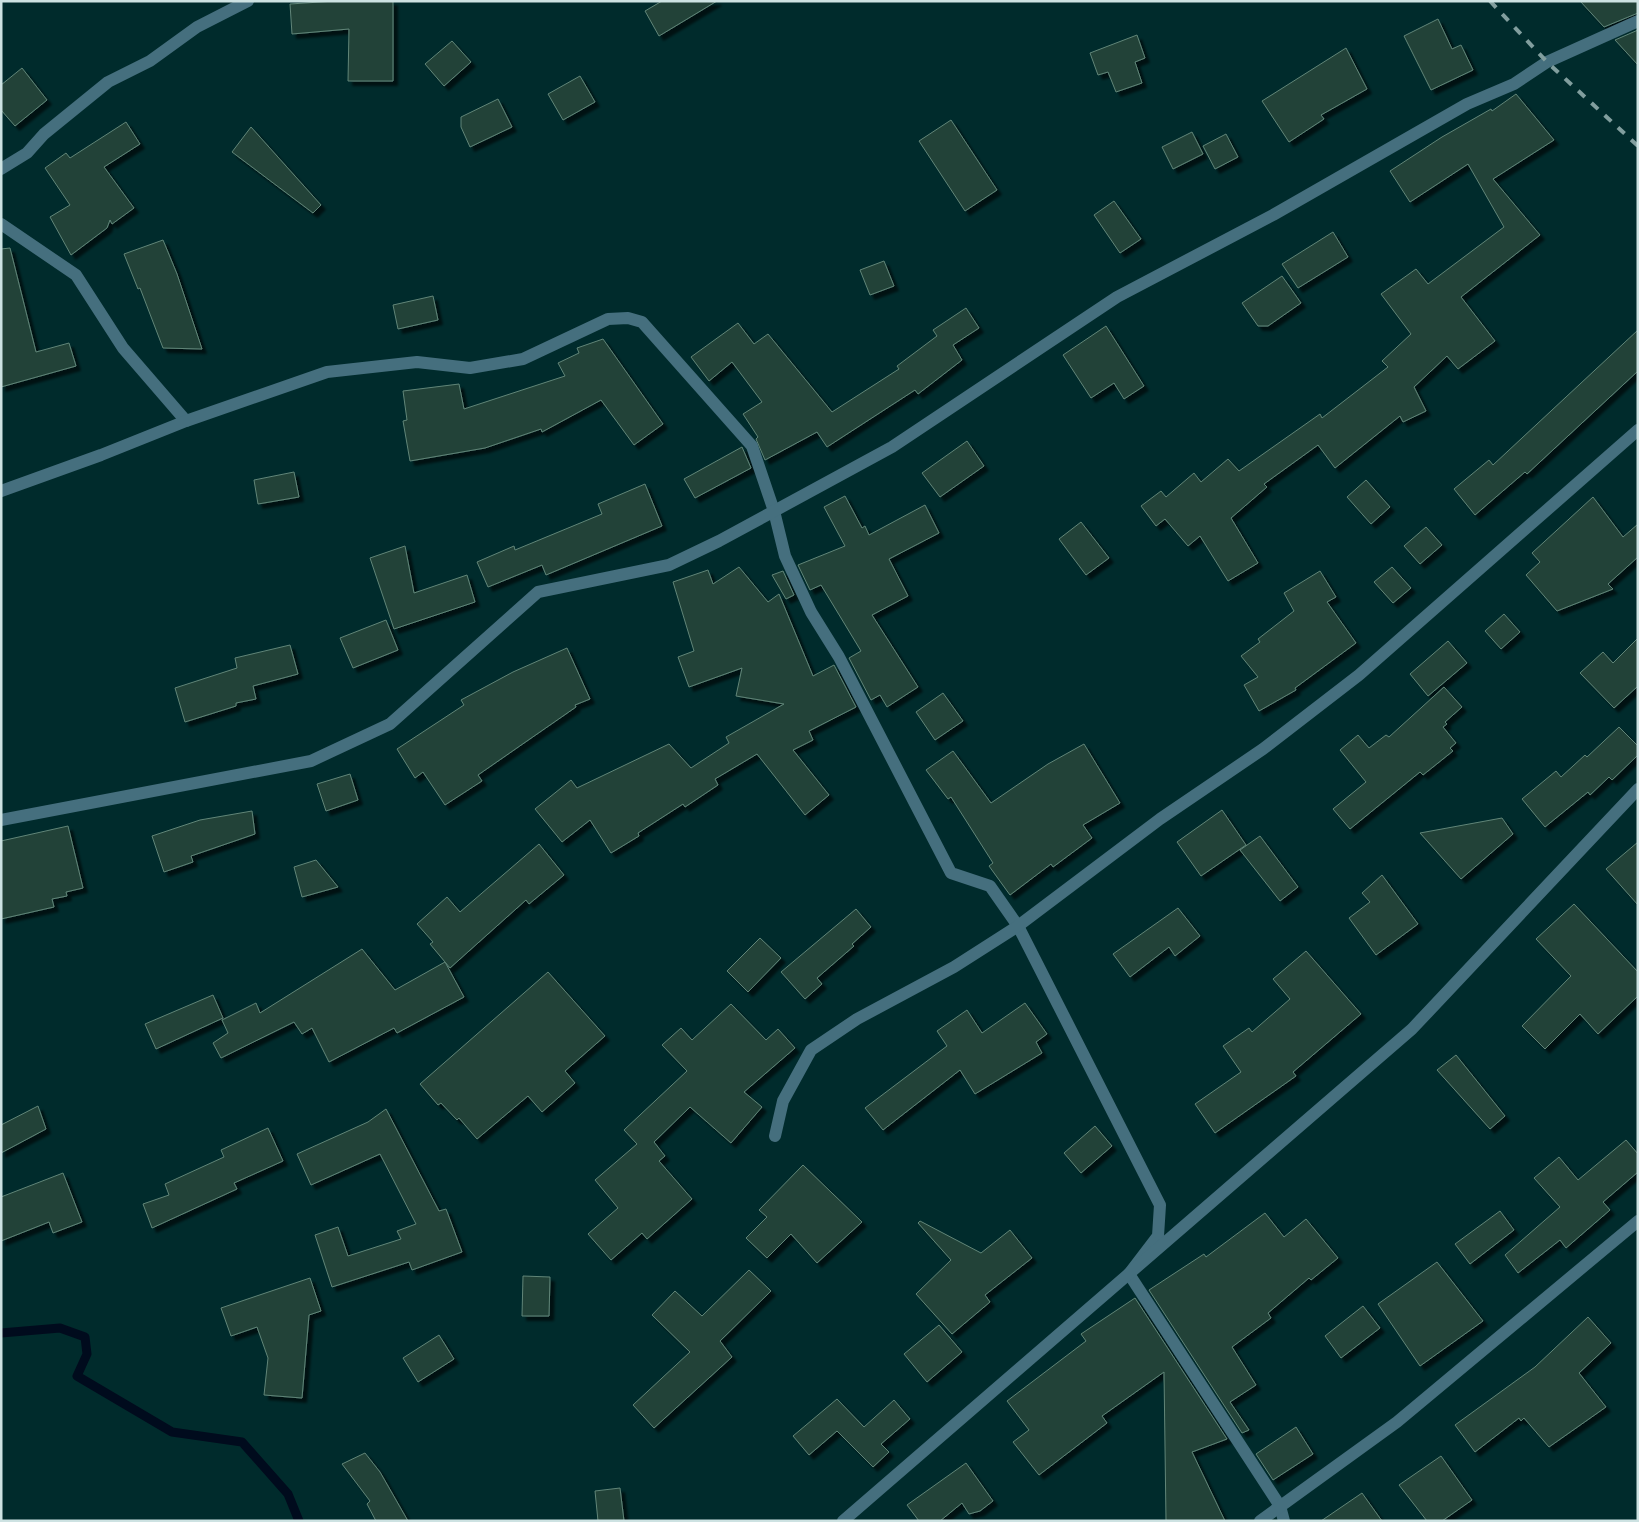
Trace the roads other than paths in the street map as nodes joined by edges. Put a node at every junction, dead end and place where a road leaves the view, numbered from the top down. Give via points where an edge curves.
1 (248, 1) edge
2 (1638, 21) edge
3 (1, 169) edge
4 (1, 224) edge
5 (186, 421) junction
6 (1638, 430) edge
7 (1, 491) edge
8 (774, 511) junction
9 (1638, 789) edge
10 (1, 820) edge
11 (1018, 926) junction
12 (775, 1136) dead end
13 (1638, 1221) edge
14 (1129, 1274) junction
15 (1280, 1506) junction
16 (843, 1521) edge
17 (1260, 1521) edge
18 (1284, 1521) edge

1 - 3 street via 197,27 150,61 108,82 44,134 27,152
2 - 8 street via 1547,62 1514,84 1467,104 1273,215 1117,297 892,447
4 - 5 street via 76,275 123,348
5 - 7 street
5 - 8 street via 327,372 417,362 470,368 523,359 608,319 628,318 642,322 658,338 752,446
6 - 11 street via 1359,675 1264,749 1160,819
8 - 10 street via 668,565 538,592 390,724 311,761
8 - 11 street via 785,556 811,612 839,657 952,872 990,886
9 - 14 street via 1412,1029
11 - 12 street via 954,967 857,1019 811,1050 783,1101
11 - 14 street via 1160,1205 1158,1236
13 - 15 street via 1397,1422
14 - 15 street
14 - 16 street
15 - 17 street
15 - 18 street

